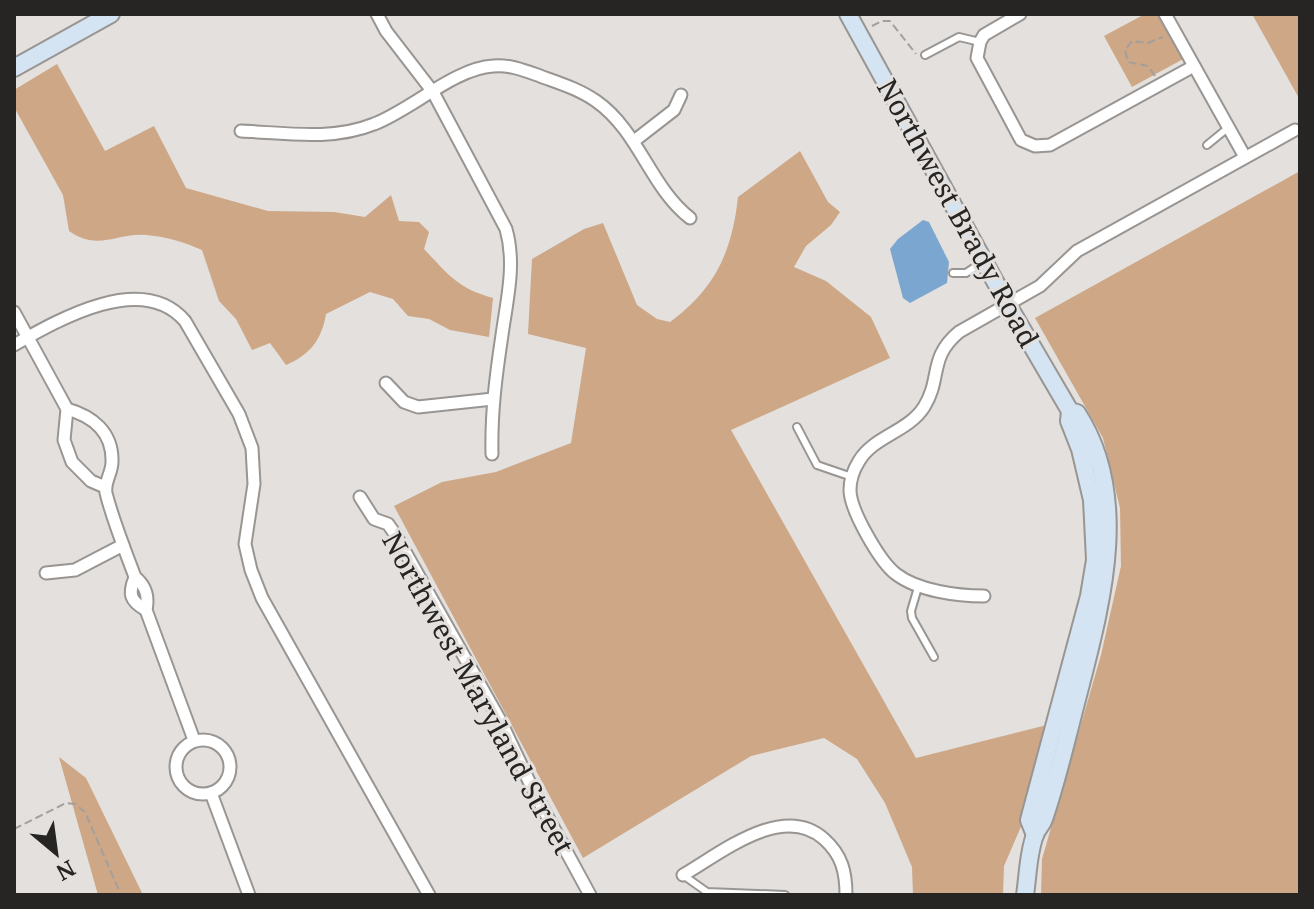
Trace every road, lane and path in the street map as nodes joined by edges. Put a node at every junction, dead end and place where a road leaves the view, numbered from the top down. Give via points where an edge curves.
1 (111, 14) edge
2 (377, 14) edge
3 (848, 14) edge
4 (1020, 14) edge
5 (1165, 14) edge
6 (1175, 31) junction
7 (859, 33) junction
8 (980, 42) junction
9 (922, 56) joint
10 (1194, 66) junction
11 (14, 68) edge
12 (1160, 84) junction
13 (433, 92) junction
14 (681, 95) dead end
15 (1229, 127) junction
16 (1295, 130) dead end
17 (241, 131) dead end
18 (634, 141) junction
19 (1207, 145) dead end
20 (1245, 157) junction
21 (690, 218) dead end
22 (984, 261) junction
23 (953, 273) dead end
24 (1008, 305) junction
25 (14, 312) edge
26 (28, 337) junction
27 (14, 345) edge
28 (386, 383) dead end
29 (493, 399) junction
30 (67, 409) junction
31 (797, 427) dead end
32 (492, 454) dead end
33 (852, 477) junction
34 (105, 487) junction
35 (360, 497) dead end
36 (123, 545) junction
37 (46, 573) dead end
38 (919, 584) junction
39 (984, 596) dead end
40 (934, 657) dead end
41 (194, 740) junction
42 (211, 793) junction
43 (14, 829) edge
44 (683, 875) joint
45 (121, 895) edge
46 (249, 895) edge
47 (429, 895) edge
48 (590, 895) edge
49 (785, 895) edge
50 (846, 895) edge
51 (1025, 895) edge

1 - 11 main road
2 - 13 street
3 - 7 main road, Northwest Brady Road
4 - 8 street
5 - 6 street
6 - 10 street
6 - 12 path via 1157,41 1132,41 1125,50 1128,62 1148,66
7 - 9 path via 887,20
7 - 22 main road, Northwest Brady Road
8 - 9 lane via 959,37
8 - 12 street via 979,66 1021,140 1035,146 1050,145
10 - 12 street
10 - 15 street
13 - 17 street via 374,124 337,134
13 - 18 street via 472,70 518,68 594,99 616,116
13 - 29 street via 506,229 512,253
14 - 18 street via 674,110
15 - 19 lane
15 - 20 street
16 - 20 street
18 - 21 street via 674,206
20 - 24 street via 1077,251 1040,286
22 - 23 lane via 966,273
22 - 24 main road, Northwest Brady Road
24 - 33 street via 948,342 939,354 925,405 912,421 861,457
24 - 51 main road, Northwest Brady Road via 1070,411 1092,500 1095,560 1029,820 1035,835
25 - 26 street
26 - 27 street
26 - 30 street
26 - 47 street via 73,313 125,301 157,302 185,321 239,414 252,448 254,484 245,544 262,598
28 - 29 street via 404,402 418,407
29 - 32 street
30 - 34 street via 64,440 72,462
30 - 34 street via 85,414 105,436 112,462
31 - 33 lane via 817,465
33 - 38 street via 853,507 883,560 896,574
34 - 36 street
35 - 48 street, Northwest Maryland Street via 374,519 388,524 395,534
36 - 37 street via 75,570
36 - 41 street via 135,577 133,601 146,610
38 - 39 street via 956,596
38 - 40 lane via 912,618
41 - 42 street via 216,742 229,759 227,780
41 - 42 street via 178,754 176,775 190,792
42 - 46 street
43 - 45 path via 66,803 75,804 85,812
44 - 49 lane via 707,892
44 - 50 street via 778,825 819,835 839,857

